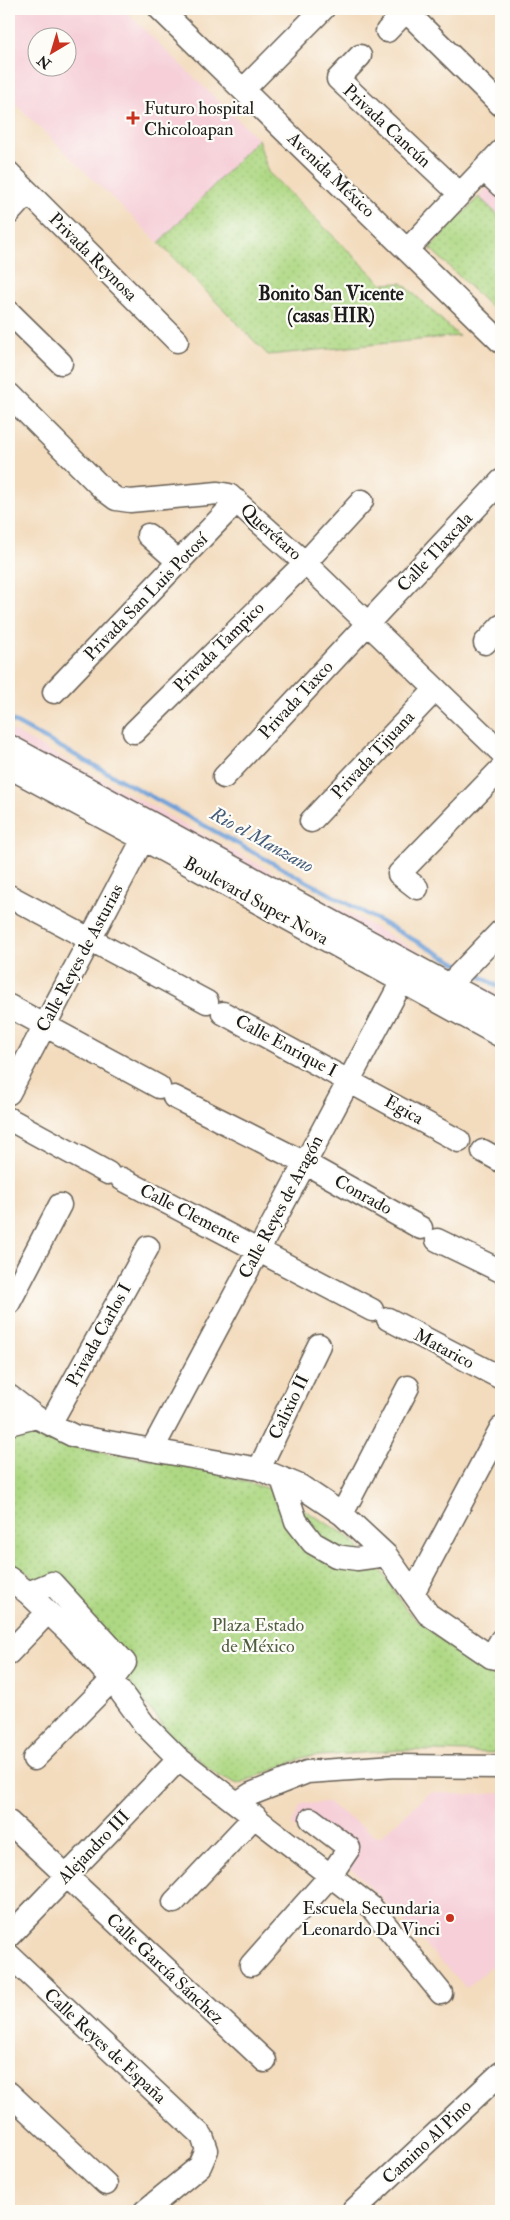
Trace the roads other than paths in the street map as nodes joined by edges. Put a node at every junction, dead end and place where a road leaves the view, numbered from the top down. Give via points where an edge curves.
1 (160, 9) edge
2 (323, 9) edge
3 (387, 31) dead end
4 (360, 56) dead end
5 (243, 90) junction
6 (501, 105) edge
7 (501, 151) edge
8 (484, 170) junction
9 (9, 173) edge
10 (501, 186) edge
11 (28, 192) junction
12 (460, 194) junction
13 (9, 213) edge
14 (407, 250) junction
15 (9, 312) edge
16 (177, 341) dead end
17 (501, 342) edge
18 (61, 363) dead end
19 (9, 395) edge
20 (501, 481) edge
21 (237, 501) junction
22 (362, 501) dead end
23 (148, 535) dead end
24 (180, 563) junction
25 (305, 563) junction
26 (368, 623) junction
27 (501, 626) edge
28 (485, 643) dead end
29 (436, 688) junction
30 (54, 692) dead end
31 (134, 732) dead end
32 (9, 746) edge
33 (501, 752) edge
34 (9, 767) edge
35 (501, 769) edge
36 (224, 777) dead end
37 (311, 821) dead end
38 (147, 831) junction
39 (417, 888) dead end
40 (9, 896) edge
41 (501, 931) edge
42 (90, 940) junction
43 (406, 972) junction
44 (452, 981) junction
45 (9, 1006) edge
46 (501, 1013) edge
47 (45, 1025) junction
48 (501, 1036) edge
49 (349, 1080) junction
50 (9, 1093) edge
51 (9, 1119) edge
52 (459, 1141) dead end
53 (305, 1163) junction
54 (60, 1205) dead end
55 (148, 1246) dead end
56 (259, 1249) junction
57 (501, 1271) edge
58 (9, 1303) edge
59 (380, 1315) joint
60 (319, 1345) dead end
61 (501, 1378) edge
62 (408, 1387) dead end
63 (9, 1396) edge
64 (43, 1421) junction
65 (9, 1424) edge
66 (501, 1428) edge
67 (152, 1450) junction
68 (259, 1469) junction
69 (282, 1478) junction
70 (342, 1514) junction
71 (386, 1555) junction
72 (9, 1578) edge
73 (28, 1593) junction
74 (413, 1593) junction
75 (48, 1612) junction
76 (498, 1652) edge
77 (9, 1653) edge
78 (112, 1680) junction
79 (34, 1759) dead end
80 (179, 1759) junction
81 (501, 1767) edge
82 (237, 1803) junction
83 (255, 1816) junction
84 (311, 1819) dead end
85 (9, 1822) edge
86 (331, 1875) junction
87 (66, 1877) junction
88 (174, 1902) dead end
89 (9, 1936) edge
90 (9, 1955) edge
91 (251, 1965) dead end
92 (441, 1993) dead end
93 (265, 2061) dead end
94 (501, 2073) edge
95 (9, 2093) edge
96 (106, 2184) dead end
97 (145, 2211) edge
98 (353, 2211) edge

1 - 5 street, Avenida México
2 - 5 street
3 - 6 street via 406,11
4 - 12 street, Privada Cancún via 338,79
5 - 14 street, Avenida México
7 - 8 street
8 - 10 street
8 - 12 street
9 - 11 street, Privada Reynosa
11 - 13 street
11 - 16 street, Privada Reynosa
12 - 14 street
14 - 17 street, Avenida México
15 - 18 street
19 - 21 street, Querétaro via 116,499 130,501 218,493
20 - 26 street, Calle Tlaxcala
21 - 24 street, Privada San Luis Potosí
21 - 25 street, Querétaro
22 - 25 street, Privada Tampico
23 - 24 street
24 - 30 street, Privada San Luis Potosí
25 - 26 street, Querétaro
25 - 31 street, Privada Tampico
26 - 29 street, Querétaro
26 - 36 street, Privada Taxco
27 - 28 street
29 - 33 street, Querétaro
29 - 37 street, Privada Tijuana
32 - 38 street, Boulevard Super Nova
34 - 38 street, Boulevard Super Nova
35 - 39 street via 399,874
38 - 42 street, Calle Reyes de Asturias
38 - 43 street, Boulevard Super Nova
40 - 42 street, Calle Enrique I
41 - 44 street
42 - 47 street, Calle Reyes de Asturias
42 - 49 street, Calle Enrique I
43 - 44 street, Boulevard Super Nova
43 - 48 street, Boulevard Super Nova
43 - 49 street, Calle Reyes de Aragón
44 - 46 street, Boulevard Super Nova
45 - 47 street, Conrado
47 - 50 street, Calle Reyes de Asturias
47 - 53 street, Conrado
49 - 52 street, Egica
49 - 53 street, Calle Reyes de Aragón
51 - 56 street, Calle Clemente
53 - 56 street, Calle Reyes de Aragón
53 - 57 street, Conrado
54 - 58 street
55 - 64 street, Privada Carlos I
56 - 59 street, Calle Clemente
56 - 67 street, Calle Reyes de Aragón
59 - 61 street, Matarico
60 - 68 street, Calixio II
62 - 70 street
63 - 64 street
64 - 65 street
64 - 67 street via 74,1436
66 - 74 street
67 - 68 street
68 - 69 street
69 - 70 street
69 - 71 street via 296,1521 313,1542 336,1556 357,1559
70 - 71 street
71 - 74 street
72 - 73 street
73 - 75 street
73 - 78 street via 52,1583 125,1663
74 - 76 street via 428,1614
75 - 77 street
75 - 78 street
78 - 79 street
78 - 80 street via 144,1724
80 - 82 street
80 - 87 street, Alejandro III
81 - 82 street via 395,1766 307,1772 251,1794
82 - 83 street
83 - 86 street
83 - 88 street
84 - 86 street via 349,1848
85 - 87 street, Calle García Sánchez
86 - 91 street
86 - 92 street via 371,1906
87 - 89 street, Alejandro III
87 - 93 street, Calle García Sánchez
90 - 97 street, Calle Reyes de España via 202,2136 208,2150 200,2166
94 - 98 street, Camino Al Pino
95 - 96 street

